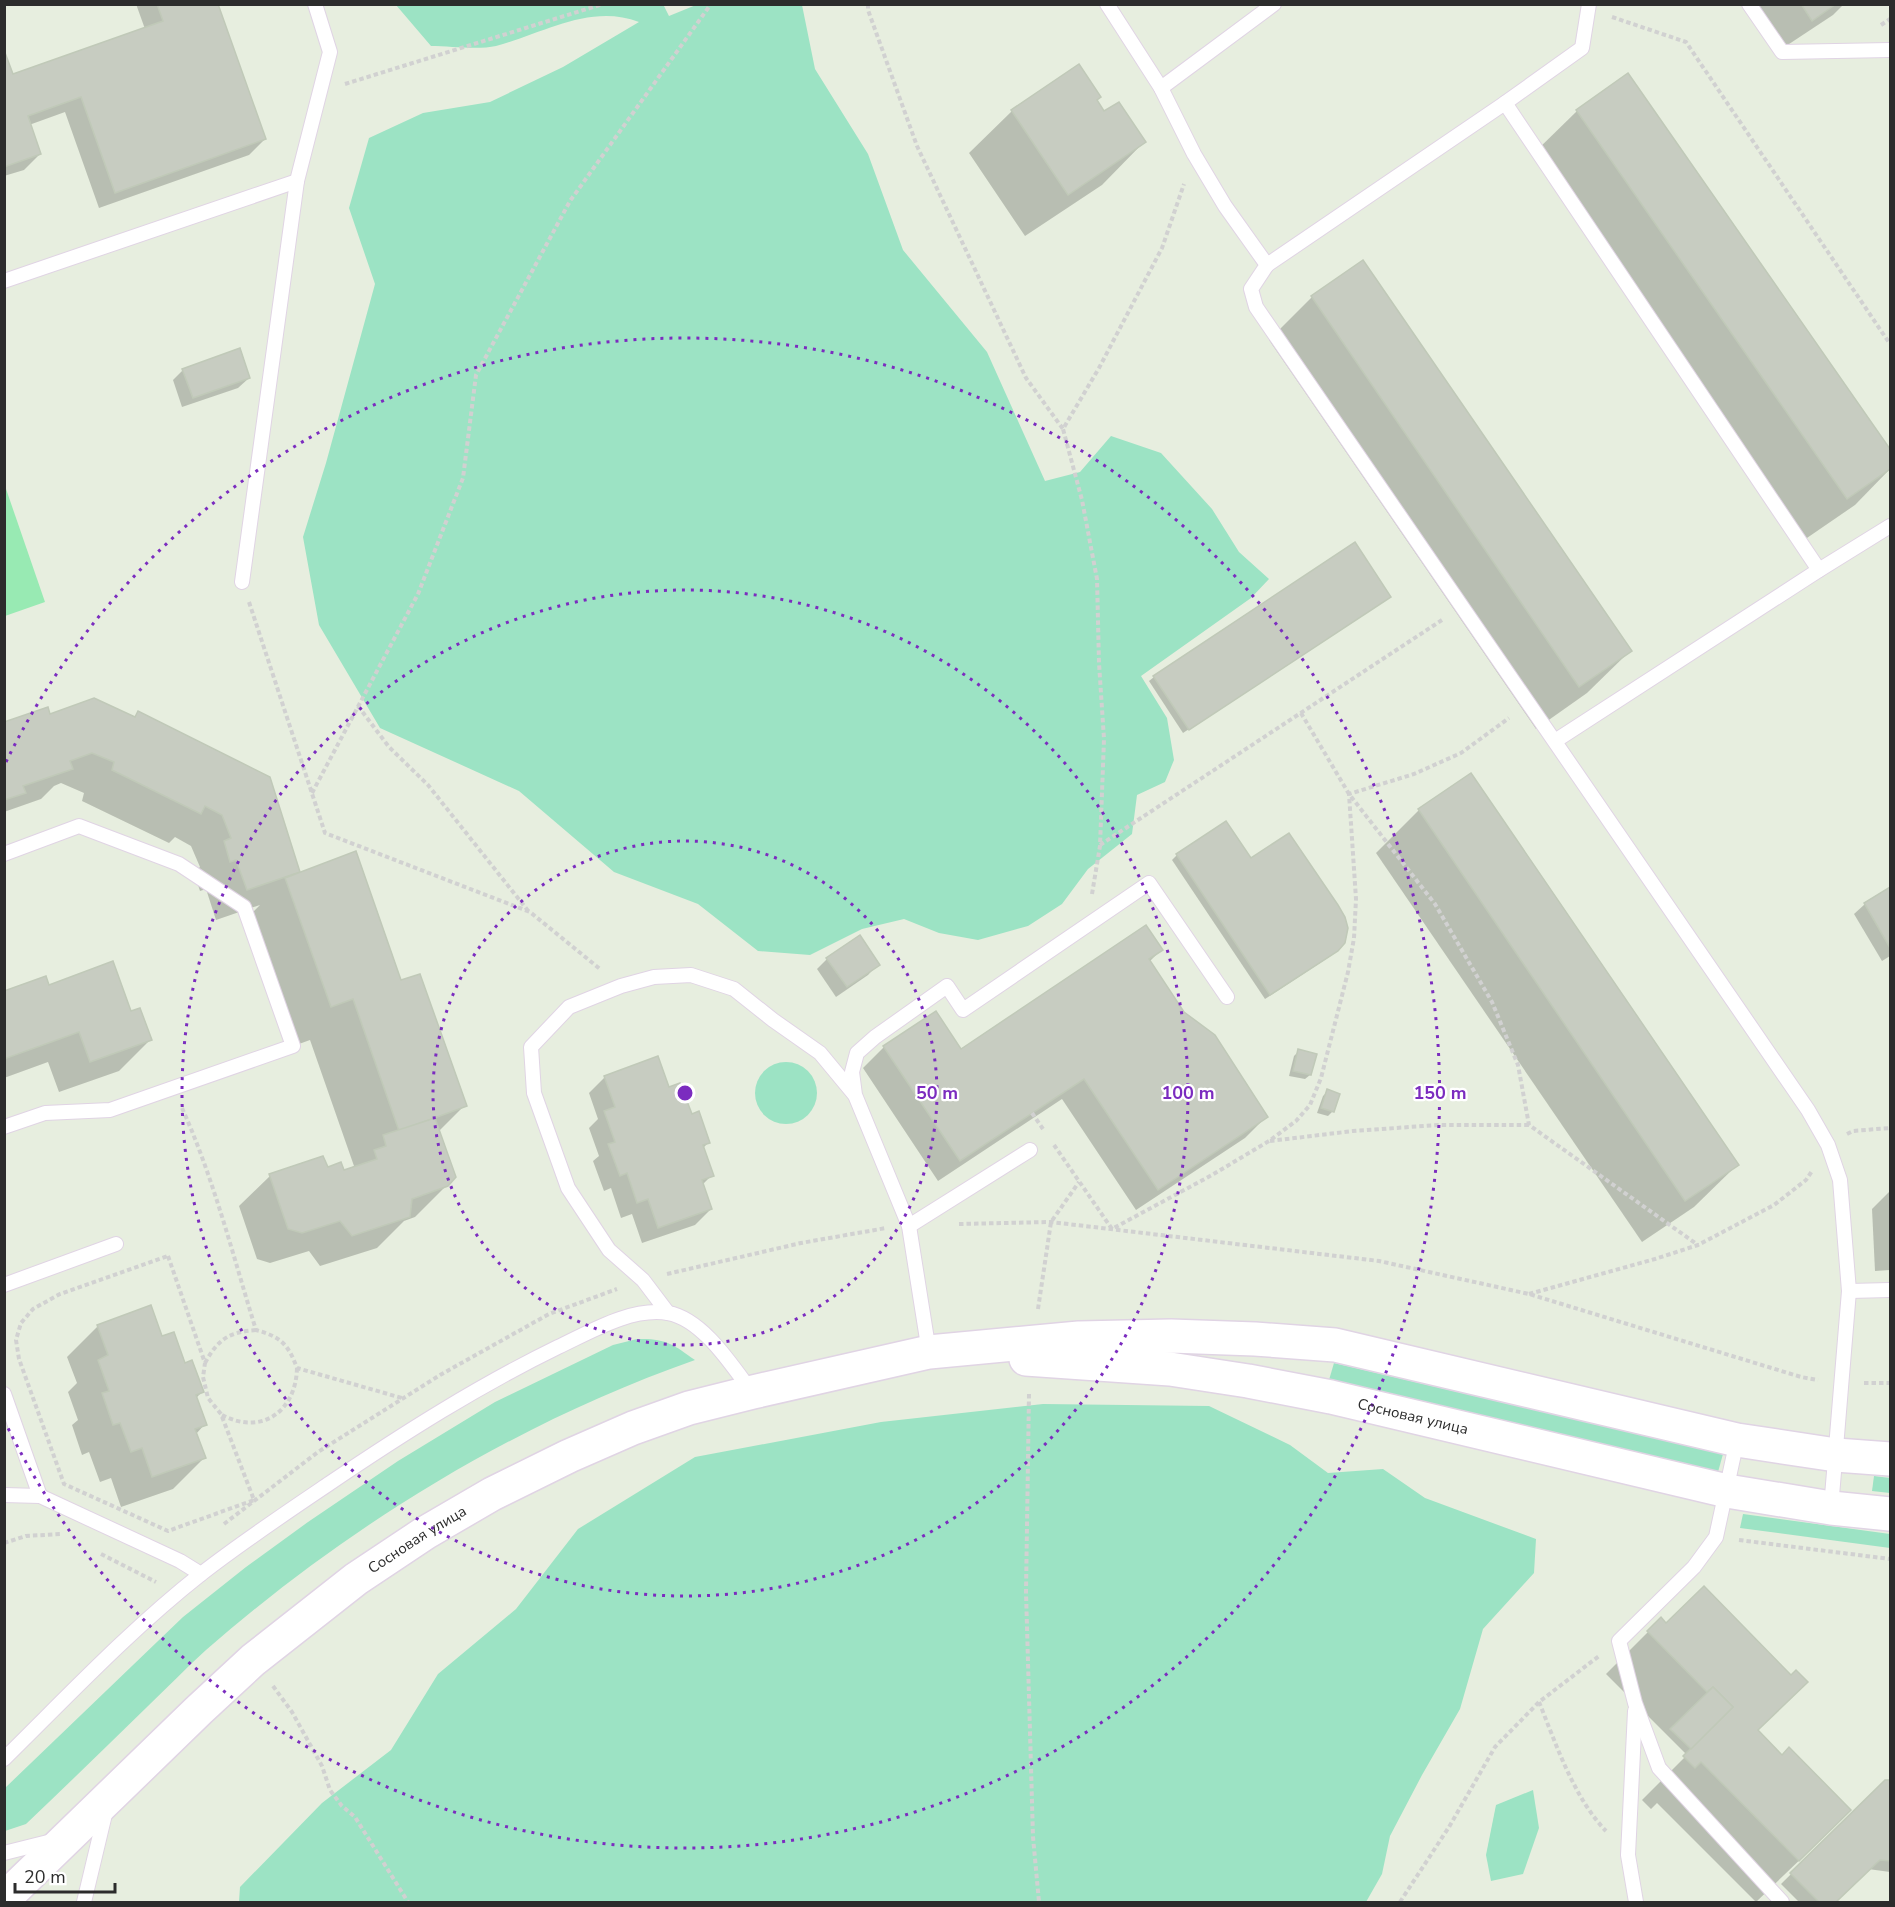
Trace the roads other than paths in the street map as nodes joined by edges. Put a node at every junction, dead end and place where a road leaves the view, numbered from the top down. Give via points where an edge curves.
1 (315, 4) edge
2 (1107, 4) edge
3 (1274, 4) edge
4 (1749, 4) edge
5 (1589, 7) edge
6 (1890, 50) edge
7 (1161, 88) junction
8 (1505, 103) junction
9 (297, 181) junction
10 (1267, 265) junction
11 (4, 281) edge
12 (1890, 526) edge
13 (1819, 570) junction
14 (242, 582) road end
15 (1555, 741) junction
16 (4, 854) edge
17 (1227, 997) dead end
18 (855, 1095) junction
19 (4, 1127) edge
20 (1030, 1150) dead end
21 (909, 1226) junction
22 (116, 1244) dead end
23 (4, 1285) edge
24 (1890, 1290) edge
25 (1849, 1292) junction
26 (668, 1313) junction
27 (1034, 1351) junction
28 (929, 1352) junction
29 (753, 1392) junction
30 (4, 1394) edge
31 (1737, 1440) junction
32 (1836, 1455) junction
33 (1890, 1459) edge
34 (1727, 1491) junction
35 (4, 1495) edge
36 (40, 1496) junction
37 (1832, 1508) junction
38 (1890, 1514) edge
39 (201, 1575) junction
40 (1635, 1703) junction
41 (4, 1759) edge
42 (110, 1796) junction
43 (66, 1838) junction
44 (4, 1853) edge
45 (4, 1899) edge
46 (84, 1902) edge
47 (1636, 1902) edge
48 (1782, 1902) edge

1 - 9 lane via 330,52
2 - 7 lane
3 - 7 lane
4 - 6 lane via 1782,52
5 - 8 lane via 1582,48
7 - 10 lane via 1225,206
8 - 10 lane
8 - 13 lane
9 - 11 lane
9 - 14 lane
10 - 15 lane via 1251,288 1256,307
12 - 13 lane
13 - 15 lane
15 - 25 lane via 1802,1101 1828,1145 1840,1180
16 - 19 lane via 79,826 179,864 244,907 293,1046 110,1110 45,1113
17 - 18 lane via 1149,883 963,1010 947,986 874,1037 857,1053 852,1072
18 - 21 lane
18 - 26 lane via 820,1053 734,989 691,975 654,977 569,1007 531,1047 534,1093 568,1188 609,1250 643,1280
20 - 21 lane
21 - 28 lane
22 - 23 lane
24 - 25 lane
25 - 32 lane
26 - 29 lane via 688,1320 704,1334
26 - 39 lane via 622,1319 508,1371 390,1442
27 - 28 street, Сосновая улица
27 - 31 street, Сосновая улица via 1079,1338 1171,1336 1335,1345
27 - 34 street, Сосновая улица via 1170,1369 1331,1397
28 - 29 street, Сосновая улица
29 - 42 street, Сосновая улица via 689,1408 633,1428 492,1494 425,1533 356,1579 253,1660
30 - 36 lane
31 - 32 street, Сосновая улица
31 - 34 lane
32 - 33 street, Сосновая улица
32 - 37 lane
34 - 37 street, Сосновая улица
34 - 40 lane via 1716,1537 1694,1567 1619,1641
35 - 36 lane
36 - 39 lane via 180,1561
37 - 38 street, Сосновая улица
39 - 41 lane via 132,1634
40 - 47 lane via 1628,1854
40 - 48 lane via 1659,1768
42 - 43 street, Сосновая улица
42 - 46 lane
43 - 44 lane
43 - 45 street, Сосновая улица

